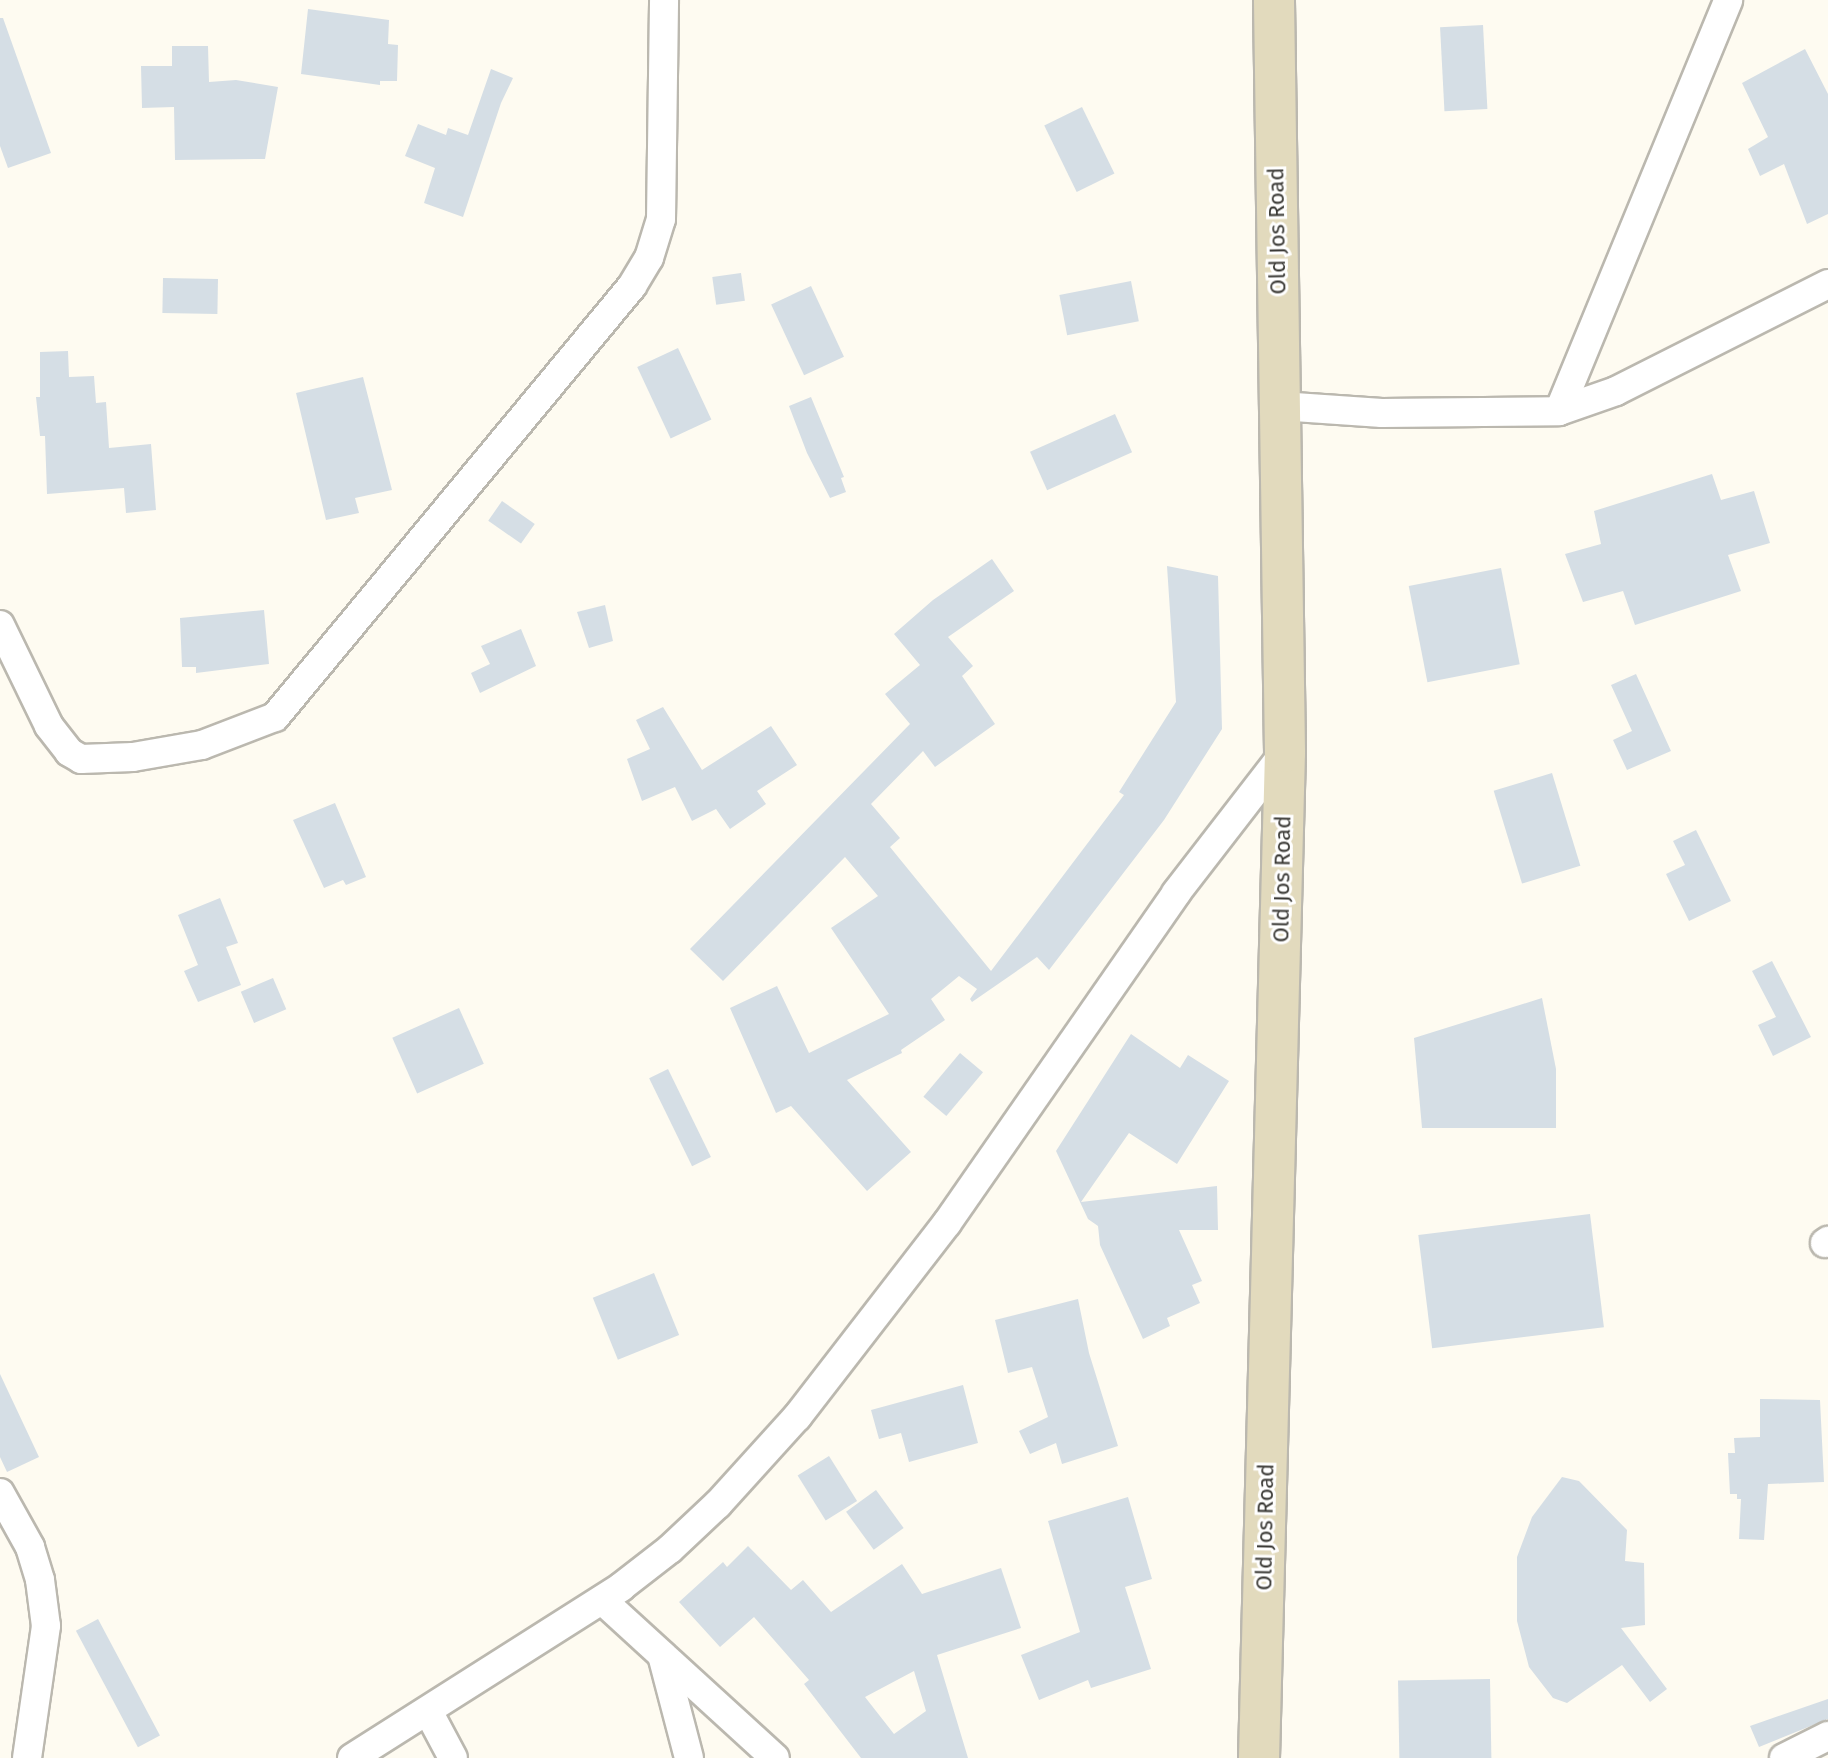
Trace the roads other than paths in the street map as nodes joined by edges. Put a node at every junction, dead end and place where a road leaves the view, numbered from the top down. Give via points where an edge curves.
1 (664, 0) edge
2 (1274, 0) edge
3 (1728, 0) edge
4 (1828, 284) edge
5 (1280, 406) junction
6 (1559, 411) junction
7 (0, 625) edge
8 (1285, 752) junction
9 (0, 1493) edge
10 (602, 1600) junction
11 (662, 1655) junction
12 (428, 1711) junction
13 (1828, 1736) edge
14 (27, 1758) edge
15 (352, 1758) edge
16 (453, 1758) edge
17 (689, 1758) edge
18 (775, 1758) edge
19 (1259, 1758) edge
20 (1784, 1758) edge

1 - 7 street via 661,219 649,258 632,286 275,717 202,745 81,759 49,726
2 - 5 main road, Old Jos Road
3 - 6 street
4 - 6 street via 1616,391
5 - 6 street via 1382,413
5 - 8 main road, Old Jos Road
8 - 10 street via 1176,893 947,1223 797,1417 689,1531
8 - 19 main road, Old Jos Road
9 - 14 street via 30,1547 46,1626
10 - 11 street
10 - 12 street
11 - 17 street
11 - 18 street
12 - 15 street
12 - 16 street
13 - 20 street

